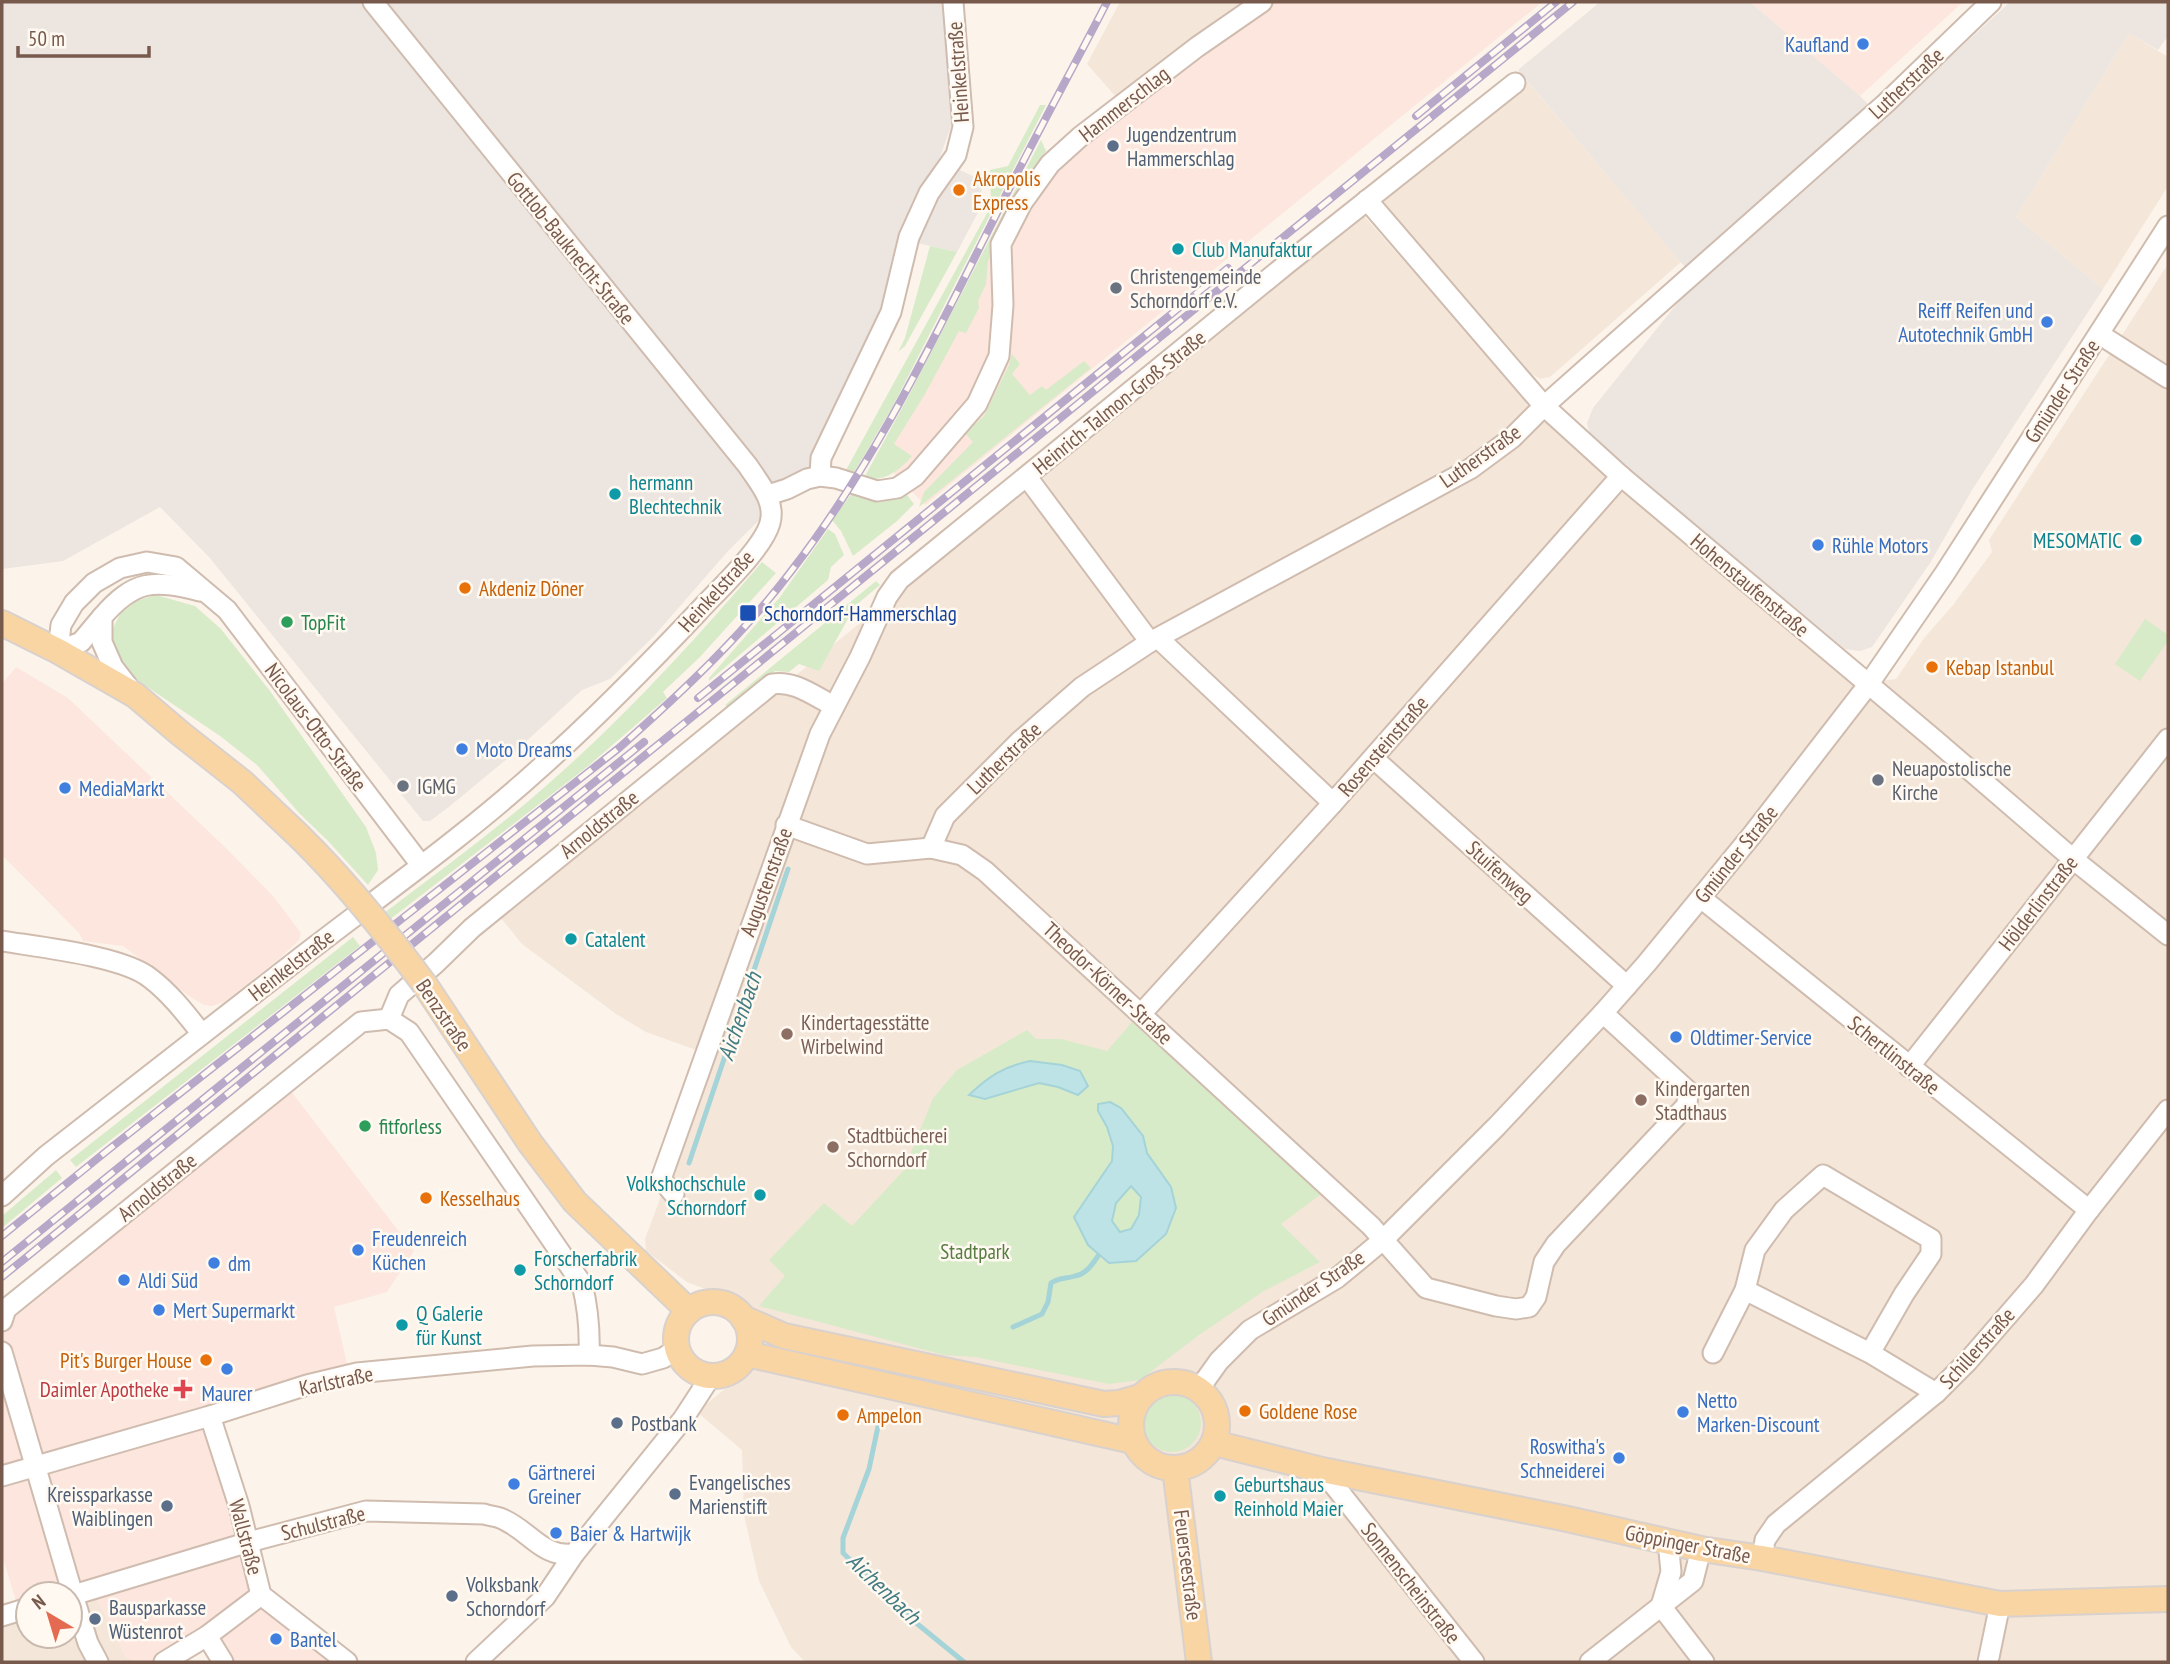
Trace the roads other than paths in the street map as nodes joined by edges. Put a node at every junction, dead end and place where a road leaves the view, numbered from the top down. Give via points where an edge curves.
1 (373, 2) edge
2 (953, 2) edge
3 (1262, 2) edge
4 (1991, 2) edge
5 (1515, 83) dead end
6 (1367, 200) junction
7 (2168, 226) edge
8 (2099, 334) junction
9 (2168, 378) edge
10 (1544, 406) junction
11 (820, 476) junction
12 (1621, 476) junction
13 (1027, 477) junction
14 (768, 495) junction
15 (207, 593) junction
16 (102, 617) junction
17 (2, 623) edge
18 (2, 637) edge
19 (1154, 640) junction
20 (58, 651) junction
21 (1868, 685) junction
22 (135, 695) junction
23 (834, 706) junction
24 (181, 734) junction
25 (2168, 740) edge
26 (1373, 758) junction
27 (1332, 803) junction
28 (786, 825) junction
29 (931, 848) junction
30 (2073, 859) junction
31 (421, 865) junction
32 (1701, 898) junction
33 (2168, 935) edge
34 (2, 941) edge
35 (1627, 986) junction
36 (1603, 1013) junction
37 (1141, 1014) junction
38 (389, 1020) junction
39 (202, 1034) junction
40 (1909, 1067) junction
41 (2168, 1110) edge
42 (667, 1186) dead end
43 (2, 1196) edge
44 (2089, 1210) junction
45 (1383, 1240) junction
46 (1745, 1290) junction
47 (689, 1311) junction
48 (743, 1318) junction
49 (2, 1321) edge
50 (677, 1349) junction
51 (2, 1352) edge
52 (1713, 1353) dead end
53 (1870, 1353) junction
54 (747, 1354) junction
55 (589, 1355) junction
56 (711, 1376) junction
57 (1199, 1389) junction
58 (1936, 1393) junction
59 (1140, 1397) junction
60 (210, 1416) junction
61 (1133, 1441) junction
62 (1214, 1443) junction
63 (36, 1466) junction
64 (1175, 1468) junction
65 (1322, 1470) junction
66 (2, 1476) edge
67 (1668, 1541) junction
68 (249, 1542) junction
69 (1701, 1549) junction
70 (574, 1554) junction
71 (1762, 1558) junction
72 (67, 1580) edge
73 (84, 1592) edge
74 (261, 1595) junction
75 (2168, 1599) edge
76 (2000, 1604) junction
77 (1661, 1606) junction
78 (84, 1632) edge
79 (207, 1636) junction
80 (98, 1662) edge
81 (164, 1662) edge
82 (223, 1662) edge
83 (347, 1662) edge
84 (476, 1662) edge
85 (1199, 1662) edge
86 (1474, 1662) edge
87 (1590, 1662) edge
88 (1704, 1662) edge
89 (1988, 1662) edge

1 - 14 street, Gottlob-Bauknecht-Straße
2 - 11 street, Heinkelstraße via 963,127 956,155 929,193 909,237 891,312 821,458
3 - 11 street, Hammerschlag via 1197,47 1050,164 1022,203 1001,244 999,356 976,404 915,475 897,488 877,491
4 - 10 street, Lutherstraße via 1886,103
5 - 6 street, Heinrich-Talmon-Groß-Straße
6 - 10 street, Hohenstaufenstraße
6 - 13 street, Heinrich-Talmon-Groß-Straße
7 - 8 street, Gmünder Straße
8 - 9 street
8 - 21 street, Gmünder Straße
10 - 12 street, Hohenstaufenstraße
10 - 19 street, Lutherstraße via 1512,438 1469,468
11 - 14 street
12 - 21 street, Hohenstaufenstraße
12 - 26 street, Rosensteinstraße
13 - 19 street
13 - 23 street, Heinrich-Talmon-Groß-Straße via 899,580
14 - 31 street, Heinkelstraße via 771,521 766,532 686,625 539,769
15 - 16 street, Nicolaus-Otto-Straße via 169,583 133,588
15 - 20 street, Nicolaus-Otto-Straße via 176,567 147,562 120,568 94,583 74,603 61,625
15 - 31 street, Nicolaus-Otto-Straße via 227,610
16 - 20 street, Nicolaus-Otto-Straße via 82,642
16 - 22 street via 102,642 113,667
17 - 20 main road, Benzstraße
18 - 24 main road, Benzstraße
19 - 27 street
19 - 29 street, Lutherstraße via 1082,687 1020,741 945,816
20 - 22 main road, Benzstraße
21 - 30 street, Hohenstaufenstraße
21 - 32 street, Gmünder Straße
22 - 24 main road, Benzstraße
23 - 28 street, Augustenstraße
23 - 38 street, Arnoldstraße via 790,684 772,684 472,928 399,995
24 - 47 main road, Benzstraße, bridge via 242,782 337,873 425,985 575,1202
25 - 30 street, Hölderlinstraße
26 - 27 street, Rosensteinstraße
26 - 35 street, Stuifenweg
27 - 37 street, Rosensteinstraße
28 - 29 street, Theodor-Körner-Straße via 867,854
28 - 42 street, Augustenstraße
29 - 37 street, Theodor-Körner-Straße via 962,855 985,870
30 - 33 street, Hohenstaufenstraße
30 - 40 street, Hölderlinstraße
31 - 39 street, Heinkelstraße
32 - 35 street, Gmünder Straße
32 - 40 street, Schertlinstraße
34 - 39 street via 130,966 149,977
35 - 36 street, Gmünder Straße
36 - 45 street, Gmünder Straße
36 - 45 street, Theodor-Körner-Straße via 1688,1091 1687,1105 1556,1244 1544,1262 1529,1307 1496,1306 1426,1288
37 - 45 street, Theodor-Körner-Straße
38 - 49 street, Arnoldstraße via 361,1023 6,1309
38 - 55 street via 409,1032 582,1284
39 - 43 street, Heinkelstraße
40 - 44 street, Schertlinstraße
41 - 44 street, Schillerstraße
44 - 58 street, Schillerstraße via 2034,1284
45 - 57 street, Gmünder Straße via 1337,1278 1250,1330
46 - 52 street
46 - 53 street
46 - 53 street via 1755,1250 1784,1210 1823,1175 1931,1239 1931,1255
47 - 48 main road via 702,1303 718,1302
47 - 50 main road via 680,1322
48 - 54 main road via 749,1329
48 - 59 main road via 784,1336 1104,1404
50 - 55 street, Karlstraße via 663,1359 642,1364
50 - 56 main road via 690,1368
51 - 63 street
53 - 58 street
54 - 56 main road via 732,1370
54 - 61 main road
55 - 60 street, Karlstraße via 512,1357 357,1373
56 - 70 street via 683,1419
57 - 59 main road via 1174,1381 1150,1388
57 - 62 main road via 1215,1409
58 - 71 street, Schillerstraße via 1776,1524 1765,1540
59 - 61 main road via 1131,1418
60 - 63 street, Karlstraße
60 - 68 street, Wallstraße
61 - 64 main road via 1150,1461
62 - 64 main road via 1202,1458
62 - 65 main road, Göppinger Straße
63 - 66 street, Karlstraße
63 - 72 street
64 - 85 main road, Feuerseestraße
65 - 67 main road, Göppinger Straße
65 - 86 street, Sonnenscheinstraße
67 - 69 main road, Göppinger Straße
67 - 77 street via 1671,1572
68 - 70 street, Schulstraße via 366,1511 404,1511 501,1518 548,1550
68 - 73 street, Schulstraße
68 - 74 street, Wallstraße
69 - 71 main road, Göppinger Straße
69 - 77 street via 1693,1581
70 - 84 street via 545,1597
71 - 76 main road, Göppinger Straße
74 - 79 street
74 - 83 street, Wallstraße
75 - 76 main road, Göppinger Straße
76 - 89 street
77 - 87 street
77 - 88 street
78 - 80 street
79 - 81 street
79 - 82 street

